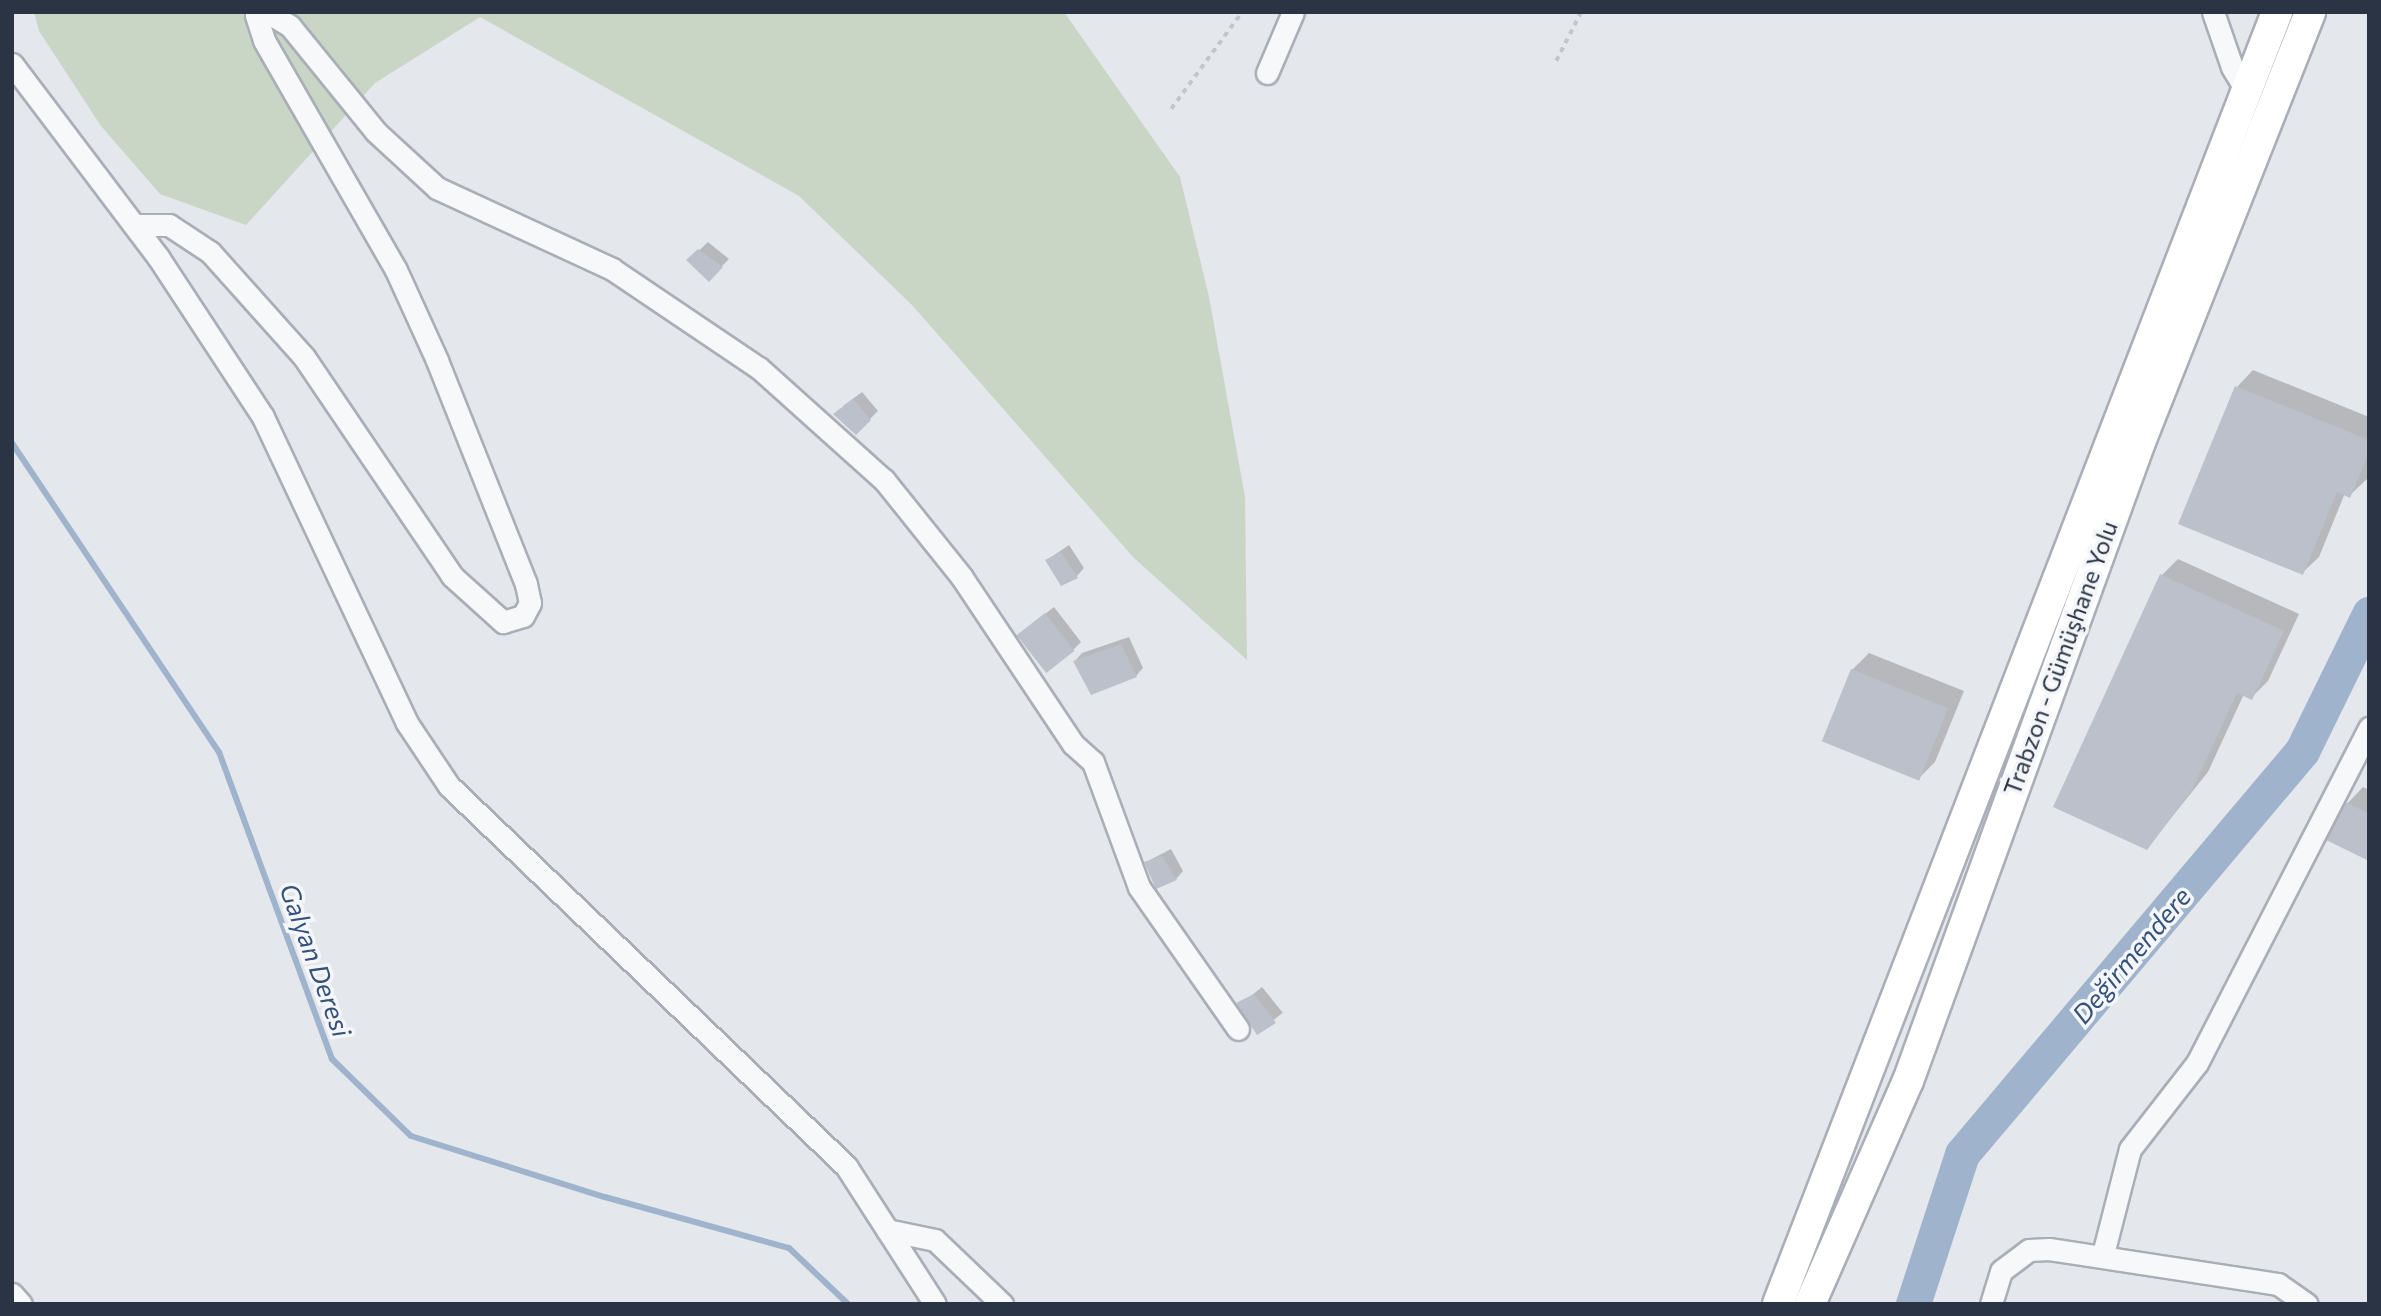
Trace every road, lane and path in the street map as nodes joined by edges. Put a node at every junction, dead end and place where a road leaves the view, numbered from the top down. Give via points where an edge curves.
1 (262, 12) edge
2 (267, 12) edge
3 (1242, 12) edge
4 (1293, 12) edge
5 (1581, 12) edge
6 (2213, 12) edge
7 (2277, 12) edge
8 (2310, 12) edge
9 (1556, 61) dead end
10 (12, 64) edge
11 (1267, 73) dead end
12 (2246, 90) junction
13 (1171, 109) dead end
14 (134, 225) junction
15 (2369, 728) edge
16 (1238, 1029) dead end
17 (887, 1230) junction
18 (2103, 1254) junction
19 (12, 1294) edge
20 (21, 1304) edge
21 (935, 1304) edge
22 (1002, 1304) edge
23 (1778, 1304) edge
24 (1810, 1304) edge
25 (1991, 1304) edge
26 (2307, 1304) edge

1 - 14 street via 256,15 264,40 396,270 437,360 526,584 530,603 523,616 503,622 453,576 304,357 210,252 169,225
2 - 16 street via 290,26 376,132 437,188 612,269 759,368 884,480 961,576 1067,736 1093,762 1139,887
3 - 13 path
4 - 11 street
5 - 9 path
6 - 12 street via 2232,67
7 - 12 highway, Trabzon - Gümüşhane Yolu
8 - 24 highway, Trabzon - Gümüşhane Yolu via 2135,455 1908,1081
10 - 14 street
12 - 23 highway, Trabzon - Gümüşhane Yolu
14 - 17 street via 263,417 407,723 449,786 846,1166
15 - 18 street via 2197,1063 2130,1149
17 - 21 street
17 - 22 street via 934,1240
18 - 25 street via 2029,1250 2001,1271
18 - 26 street via 2278,1284
19 - 20 street

